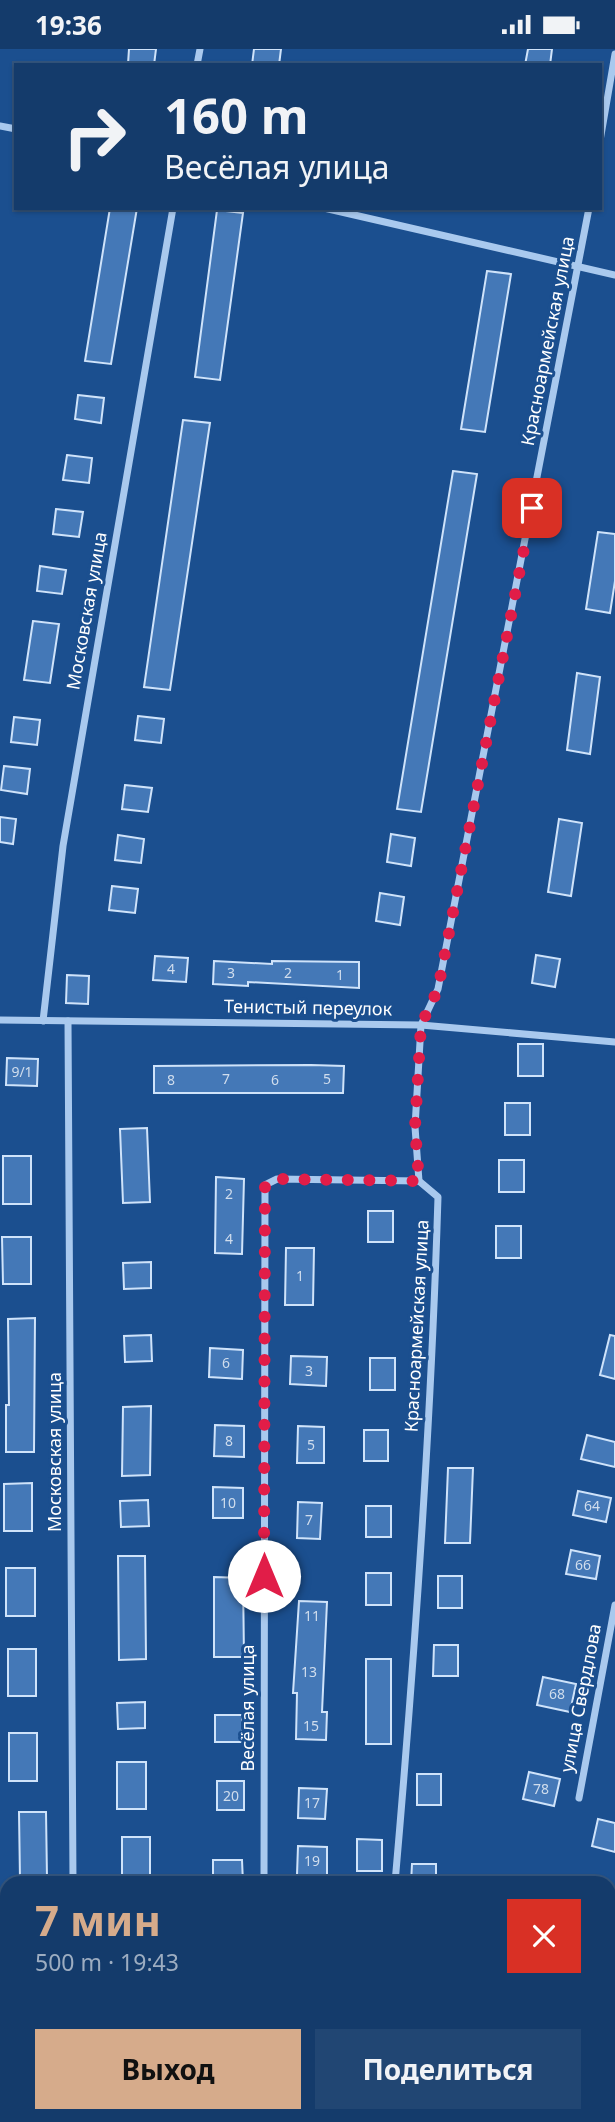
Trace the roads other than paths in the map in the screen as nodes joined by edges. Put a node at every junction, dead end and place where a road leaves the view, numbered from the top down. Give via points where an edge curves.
1 (615, 54) edge
2 (602, 129) edge
3 (173, 210) edge
4 (332, 210) edge
5 (589, 210) edge
6 (579, 268) junction
7 (615, 275) edge
8 (0, 1020) edge
9 (43, 1021) junction
10 (68, 1021) junction
11 (421, 1025) junction
12 (615, 1042) edge
13 (419, 1181) junction
14 (615, 1605) edge
15 (579, 1798) dead end
16 (73, 1876) edge
17 (264, 1876) edge
18 (396, 1876) edge

1 - 2 street
3 - 9 street, Московская улица via 63,846
4 - 6 street
5 - 6 street, Красноармейская улица
6 - 7 street
6 - 11 street, Красноармейская улица via 438,989
8 - 9 street, Тенистый переулок
9 - 10 street, Тенистый переулок
10 - 11 street, Тенистый переулок
10 - 16 street, Московская улица
11 - 12 street, Тенистый переулок
11 - 13 street, Красноармейская улица via 415,1127
13 - 17 street, Весёлая улица via 277,1179 265,1185
13 - 18 street, Красноармейская улица via 438,1197 436,1265 419,1613
14 - 15 street, улица Свердлова

